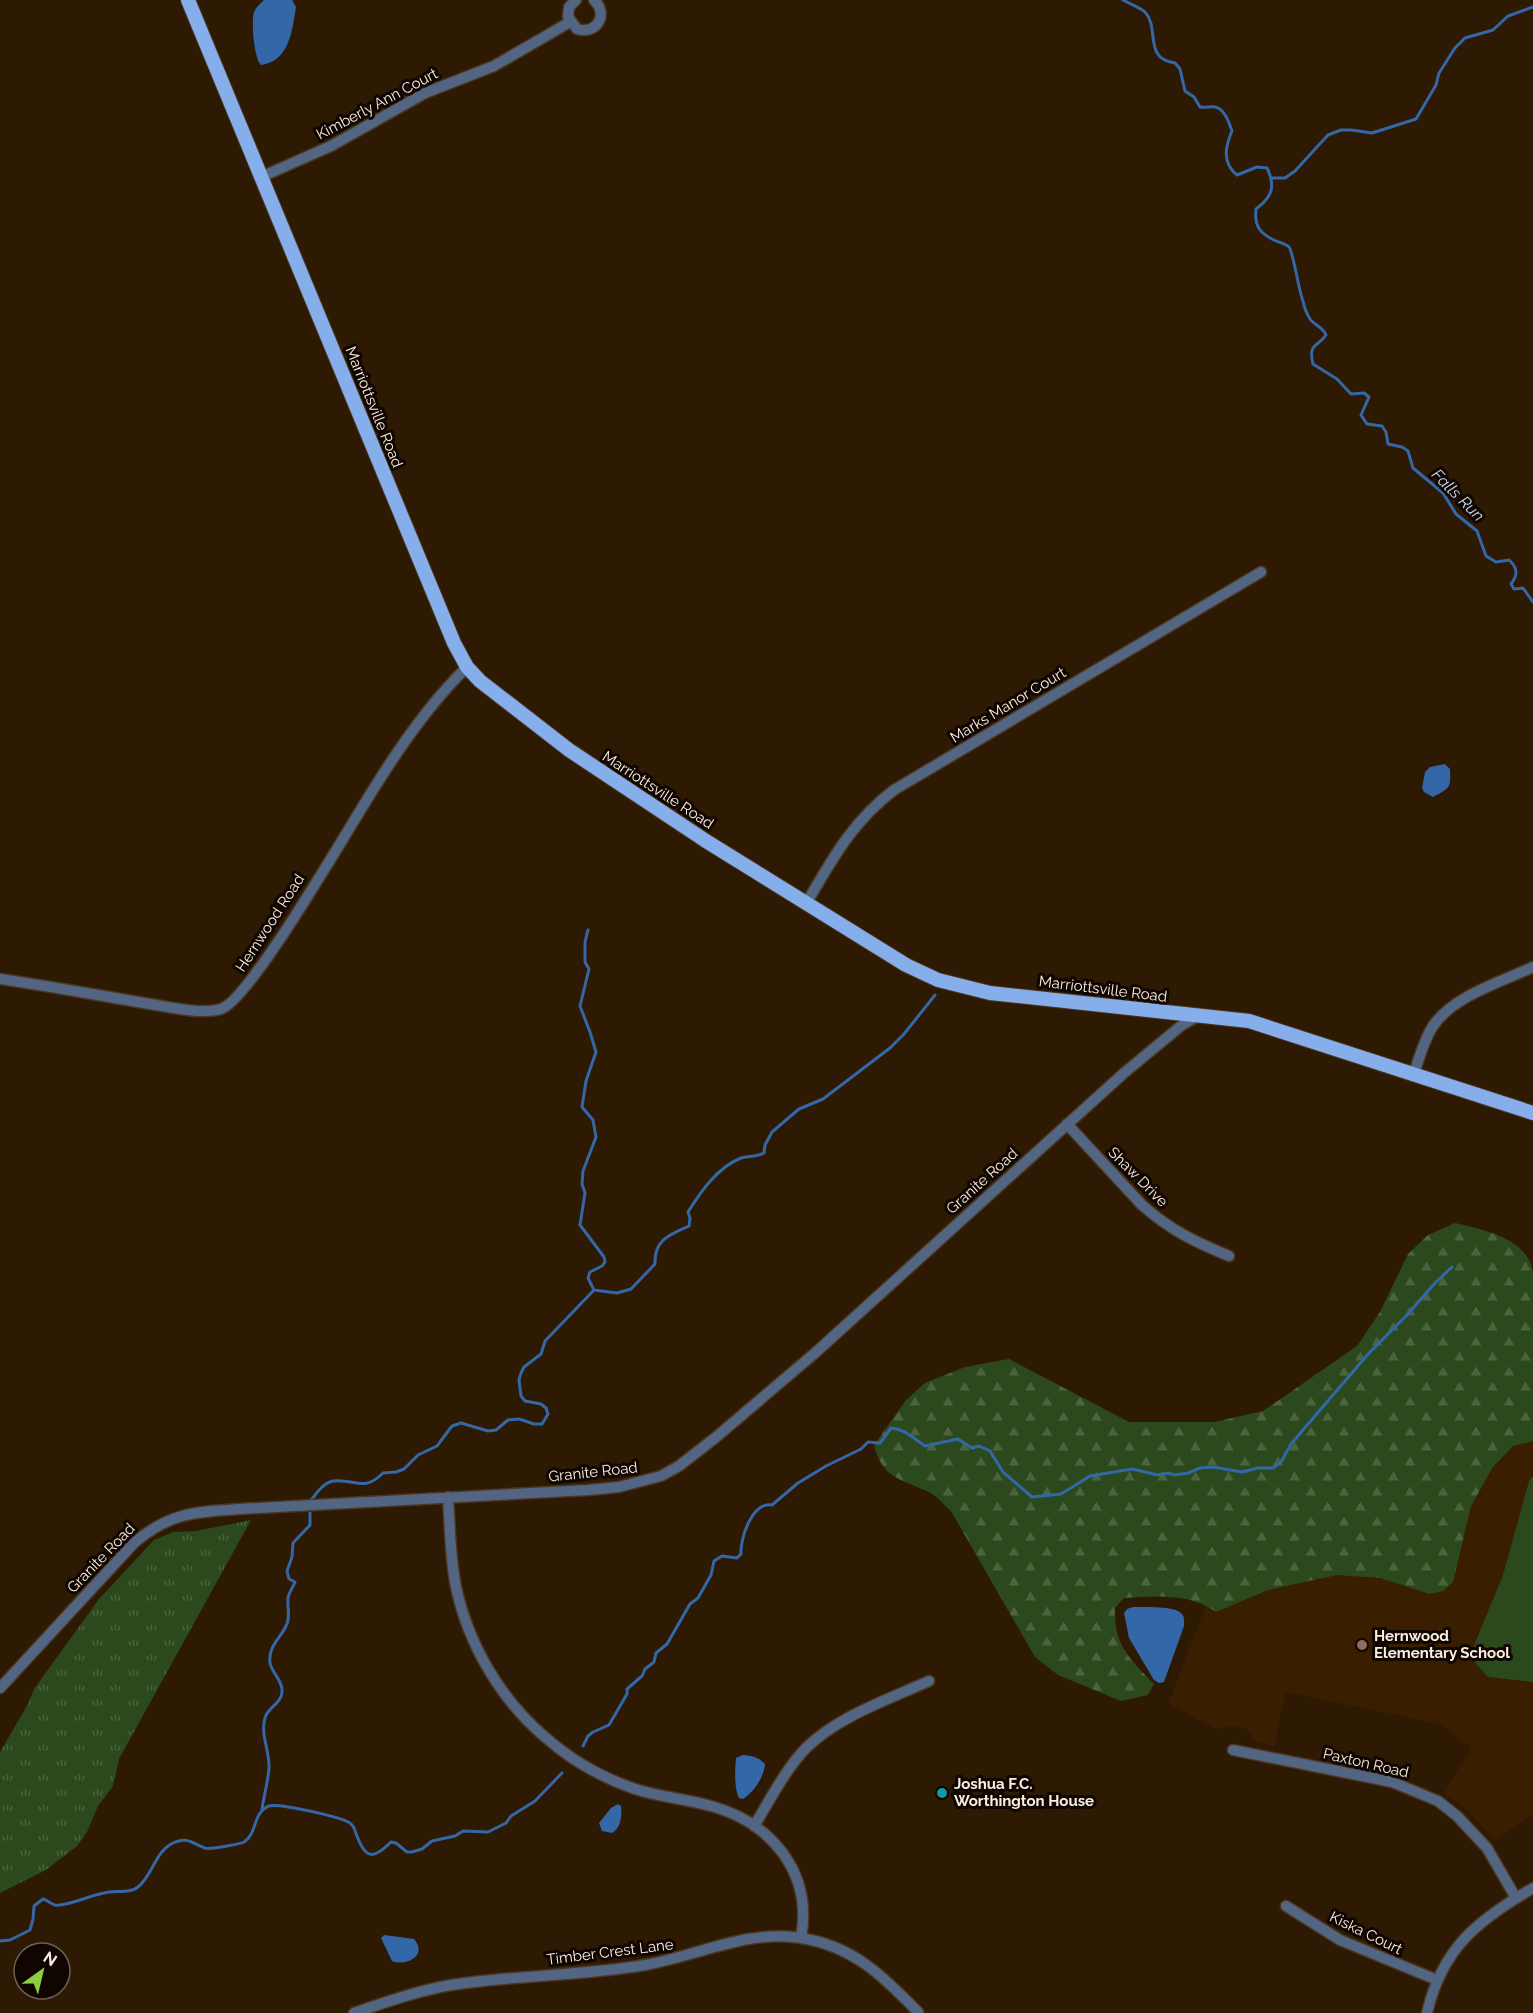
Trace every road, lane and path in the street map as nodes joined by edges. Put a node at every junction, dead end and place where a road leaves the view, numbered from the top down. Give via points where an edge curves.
1 (188, 0) edge
2 (576, 0) edge
3 (594, 0) edge
4 (570, 22) junction
5 (261, 177) junction
6 (1261, 572) dead end
7 (467, 667) junction
8 (807, 902) junction
9 (1533, 967) edge
10 (0, 979) edge
11 (1198, 1016) junction
12 (1414, 1074) junction
13 (1533, 1113) edge
14 (1067, 1124) junction
15 (1229, 1256) dead end
16 (448, 1497) junction
17 (928, 1681) dead end
18 (0, 1688) edge
19 (1233, 1750) dead end
20 (754, 1826) junction
21 (1533, 1888) edge
22 (1516, 1898) junction
23 (1286, 1906) dead end
24 (801, 1938) junction
25 (1437, 1980) junction
26 (918, 2012) edge
27 (354, 2013) edge
28 (1427, 2013) edge

1 - 5 main road, Marriottsville Road
2 - 4 street via 569,7
3 - 4 street via 601,15 595,27 581,30
4 - 5 street, Kimberly Ann Court via 494,66 424,93 331,146
5 - 7 main road, Marriottsville Road
6 - 8 street, Marks Manor Court via 894,790 875,804 844,840
7 - 8 main road, Marriottsville Road via 490,690 569,750
7 - 10 street, Hernwood Road via 450,683 396,755 276,944 245,987 223,1008 162,1006
8 - 11 main road, Marriottsville Road via 906,966 944,982 990,993
9 - 12 street via 1443,1013 1426,1039
11 - 12 main road, Marriottsville Road via 1250,1021
11 - 14 street, Granite Road via 1182,1024
12 - 13 main road, Marriottsville Road
14 - 15 street, Shaw Drive via 1155,1217 1183,1236
14 - 16 street, Granite Road via 780,1383 679,1466 661,1476 619,1487
16 - 18 street, Granite Road via 205,1511 167,1521 151,1528 134,1543
16 - 20 street via 452,1562 464,1614 485,1664 522,1715 562,1751 608,1778 658,1795 709,1805
17 - 20 street via 847,1719 813,1742 788,1771
19 - 22 street, Paxton Road via 1392,1782 1437,1801 1487,1848
20 - 24 street via 780,1848 797,1879 804,1909
21 - 22 street
22 - 25 street via 1492,1913 1464,1939
23 - 25 street, Kiska Court via 1340,1940
24 - 26 street, Timber Crest Lane via 842,1949 861,1959
24 - 27 street, Timber Crest Lane via 761,1937 642,1966 449,1986
25 - 28 street

